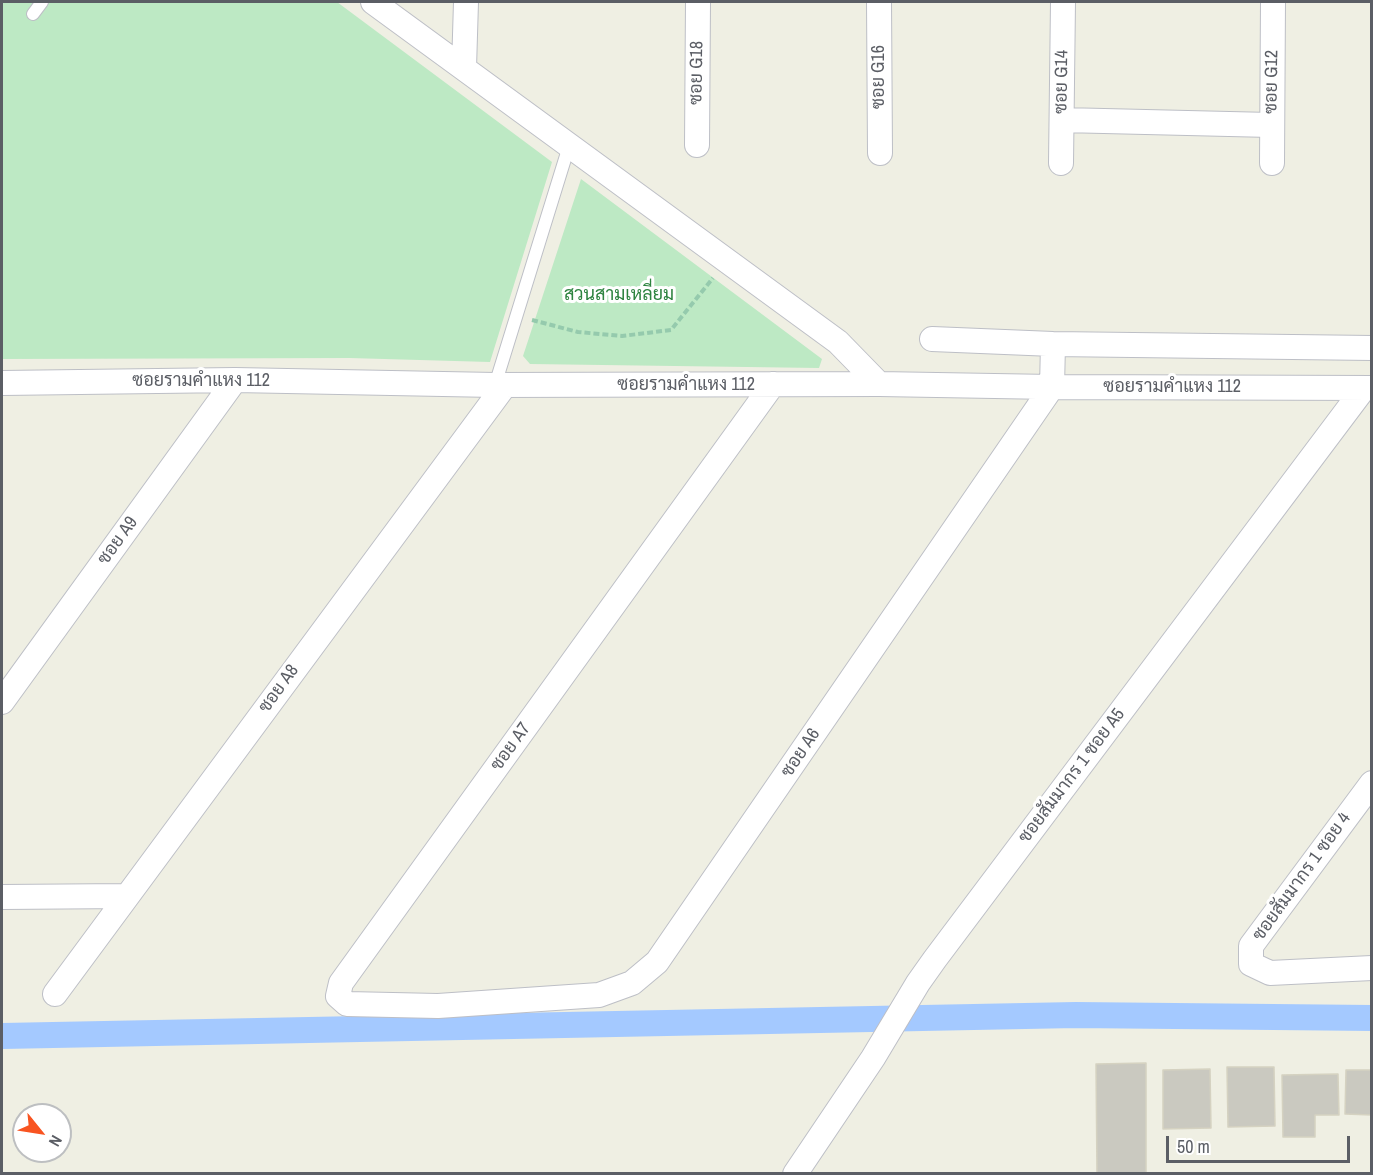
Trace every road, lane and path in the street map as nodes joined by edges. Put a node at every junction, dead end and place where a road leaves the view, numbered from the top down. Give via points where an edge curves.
1 (42, 2) edge
2 (373, 2) edge
3 (466, 2) edge
4 (698, 2) edge
5 (879, 2) edge
6 (1063, 2) edge
7 (1273, 2) edge
8 (33, 14) dead end
9 (464, 68) junction
10 (1062, 120) junction
11 (1271, 125) junction
12 (697, 145) dead end
13 (569, 146) junction
14 (880, 153) dead end
15 (1061, 163) dead end
16 (1272, 163) dead end
17 (727, 261) junction
18 (517, 316) junction
19 (932, 339) dead end
20 (1053, 344) junction
21 (1371, 348) edge
22 (234, 380) junction
23 (2, 383) edge
24 (773, 384) junction
25 (879, 384) junction
26 (500, 385) junction
27 (1052, 387) junction
28 (1368, 388) edge
29 (2, 702) edge
30 (1371, 783) edge
31 (127, 896) junction
32 (2, 897) edge
33 (1371, 968) edge
34 (55, 994) dead end
35 (477, 1003) joint
36 (795, 1173) edge

1 - 8 lane
2 - 9 street
3 - 9 street
4 - 12 street, ซอย G18
5 - 14 street, ซอย G16
6 - 10 street, ซอย G14
7 - 11 street, ซอย G12
9 - 13 street
10 - 11 street
10 - 15 street, ซอย G14
11 - 16 street, ซอย G12
13 - 17 street
13 - 18 lane
17 - 18 path via 671,330 622,336 578,332
17 - 25 street via 838,342
18 - 26 lane
19 - 20 street
20 - 21 street
20 - 27 street
22 - 23 street, ซอยรามคำแหง 112
22 - 26 street, ซอยรามคำแหง 112
22 - 29 street, ซอย A9
24 - 25 street, ซอยรามคำแหง 112
24 - 26 street, ซอยรามคำแหง 112
24 - 35 street, ซอย A7 via 341,983 338,996 347,1004
25 - 27 street, ซอยรามคำแหง 112
26 - 31 street, ซอย A8
27 - 28 street, ซอยรามคำแหง 112
27 - 35 street, ซอย A6 via 657,962 632,983 599,995
28 - 36 street, ซอยสัมมากร 1 ซอย A5 via 918,983
30 - 33 street, ซอยสัมมากร 1 ซอย 4 via 1251,946 1251,964 1270,972
31 - 32 street
31 - 34 street, ซอย A8

